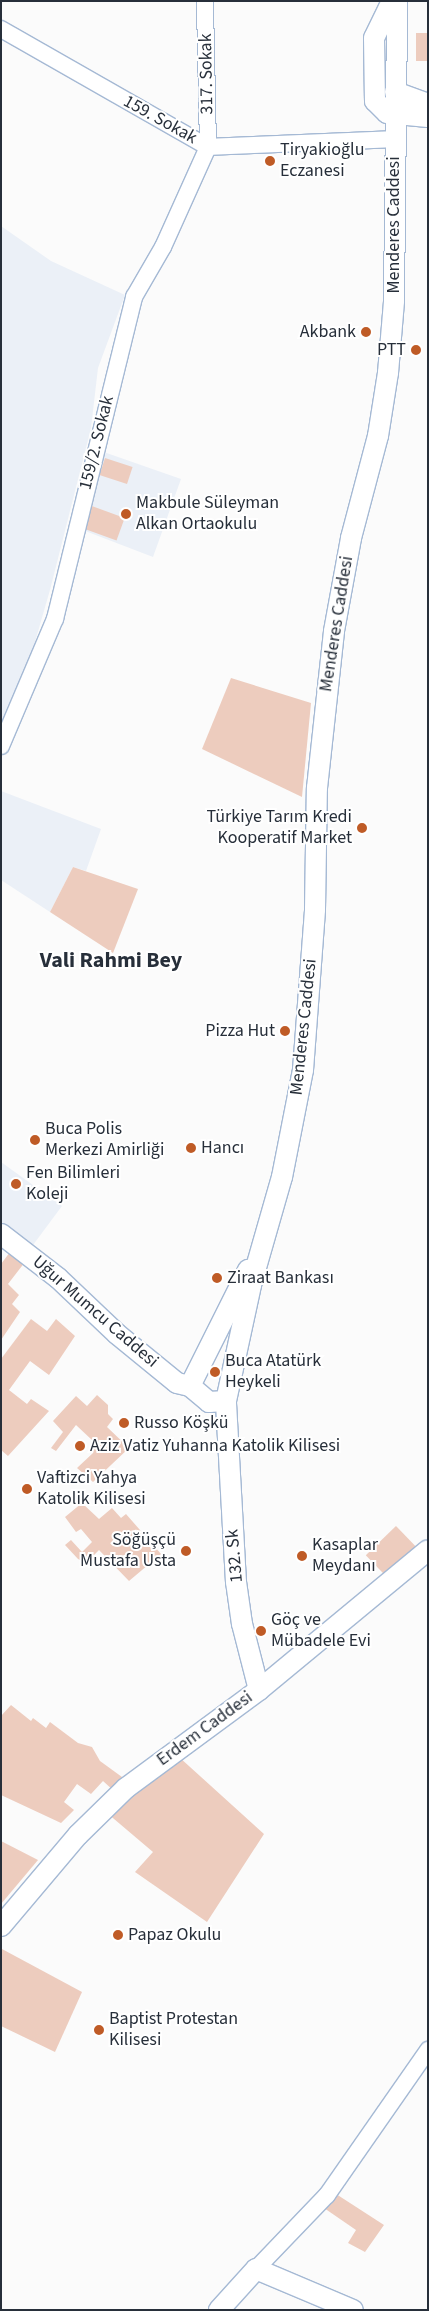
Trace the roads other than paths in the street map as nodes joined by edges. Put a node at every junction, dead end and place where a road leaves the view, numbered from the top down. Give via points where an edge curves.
1 (205, 1) edge
2 (392, 1) edge
3 (397, 1) edge
4 (1, 29) edge
5 (395, 92) junction
6 (428, 104) edge
7 (395, 113) junction
8 (428, 117) edge
9 (395, 139) junction
10 (208, 147) junction
11 (1, 746) edge
12 (1, 1234) edge
13 (261, 1246) junction
14 (208, 1354) junction
15 (235, 1362) junction
16 (190, 1386) junction
17 (220, 1408) junction
18 (428, 1550) edge
19 (259, 1690) junction
20 (1, 1926) edge
21 (428, 2050) edge
22 (256, 2269) junction
23 (219, 2310) edge
24 (353, 2310) edge

1 - 10 street, 317. Sokak
2 - 7 main road via 374,38 375,101 387,113
3 - 5 main road, Menderes Caddesi
4 - 10 street, 159. Sokak
5 - 6 main road
5 - 7 main road, Menderes Caddesi
7 - 8 main road
7 - 9 main road, Menderes Caddesi
9 - 10 street, 159. Sokak
9 - 13 main road, Menderes Caddesi via 394,301 388,373 378,436 351,538 334,631 317,788 315,909 303,1070 282,1177
10 - 11 street, 159/2. Sokak via 163,247 134,297 55,619
12 - 16 main road, Uğur Mumcu Caddesi via 58,1278 117,1334 177,1383
13 - 14 main road, Menderes Caddesi via 224,1312
13 - 15 main road, Menderes Caddesi
14 - 15 main road via 224,1352
14 - 16 main road, Menderes Caddesi
15 - 17 main road, 132. Sk
16 - 17 main road, Uğur Mumcu Caddesi
17 - 19 main road, 132. Sk via 236,1582 242,1624
18 - 19 main road, Erdem Caddesi
19 - 20 main road, Erdem Caddesi via 126,1788 78,1835
21 - 22 street via 327,2195
22 - 23 main road
22 - 24 main road

